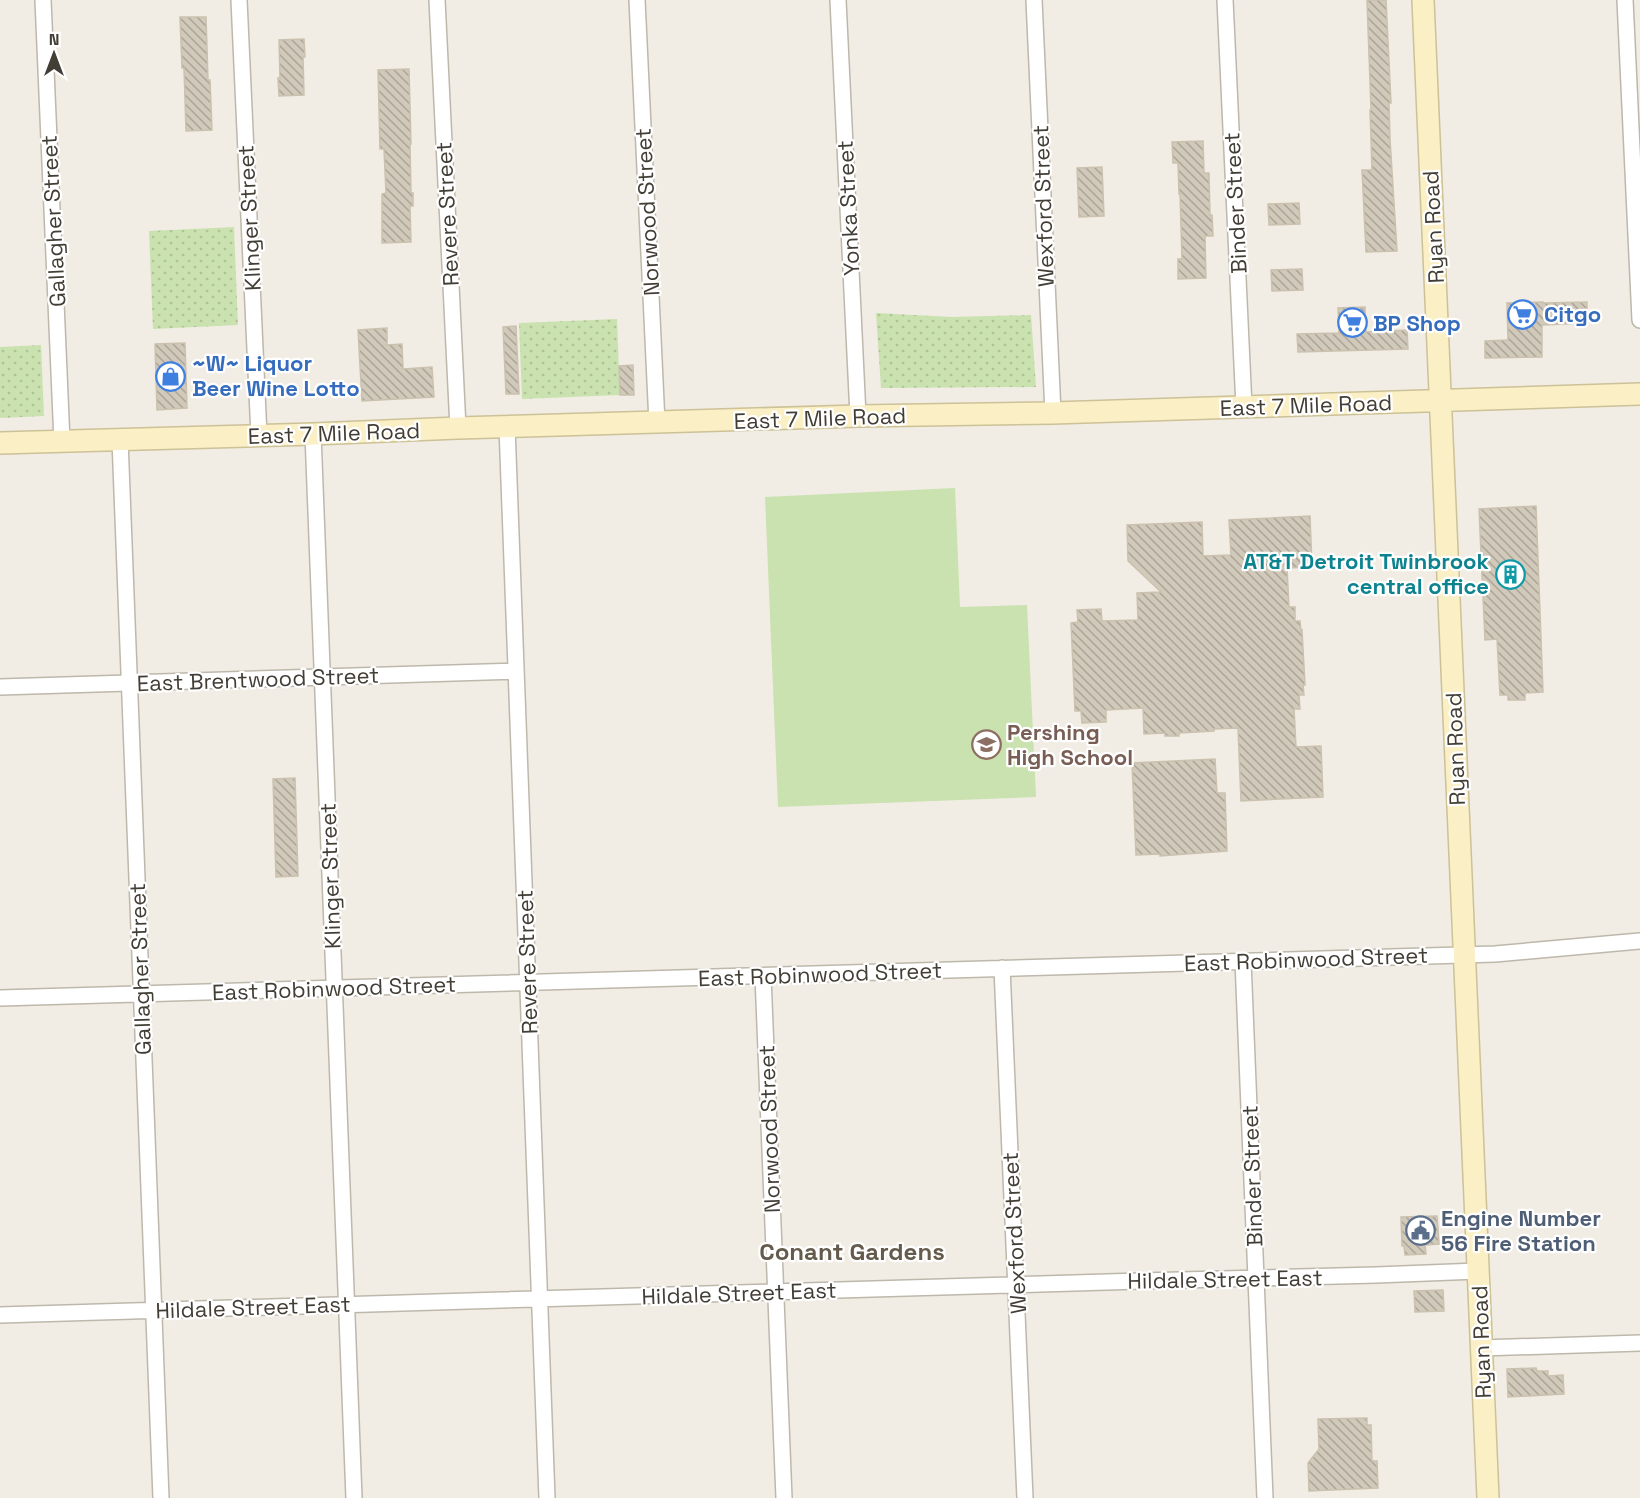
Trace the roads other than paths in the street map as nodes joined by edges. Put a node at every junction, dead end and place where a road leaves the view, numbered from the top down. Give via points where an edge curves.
1 (43, 0) edge
2 (239, 0) edge
3 (437, 0) edge
4 (637, 0) edge
5 (838, 0) edge
6 (1034, 0) edge
7 (1226, 0) edge
8 (1423, 0) edge
9 (1625, 0) edge
10 (1640, 320) edge
11 (1640, 394) edge
12 (1441, 401) junction
13 (1244, 407) junction
14 (1053, 413) junction
15 (858, 416) junction
16 (657, 423) junction
17 (507, 427) junction
18 (458, 428) junction
19 (313, 434) junction
20 (259, 436) junction
21 (120, 440) junction
22 (62, 442) junction
23 (0, 443) edge
24 (516, 671) junction
25 (322, 677) junction
26 (129, 684) junction
27 (0, 687) edge
28 (1640, 941) edge
29 (1464, 955) junction
30 (1243, 961) junction
31 (1002, 968) junction
32 (763, 976) junction
33 (527, 983) junction
34 (334, 988) junction
35 (141, 994) junction
36 (0, 998) edge
37 (1478, 1271) junction
38 (1256, 1278) junction
39 (1016, 1285) junction
40 (775, 1292) junction
41 (539, 1299) junction
42 (346, 1305) junction
43 (154, 1310) junction
44 (0, 1315) edge
45 (1640, 1343) edge
46 (1481, 1348) junction
47 (161, 1498) edge
48 (354, 1498) edge
49 (547, 1498) edge
50 (784, 1498) edge
51 (1025, 1498) edge
52 (1265, 1498) edge
53 (1488, 1498) edge

1 - 22 street, Gallagher Street
2 - 20 street, Klinger Street
3 - 18 street, Revere Street
4 - 16 street, Norwood Street
5 - 15 street, Yonka Street
6 - 14 street, Wexford Street
7 - 13 street, Binder Street
8 - 12 street, Ryan Road
9 - 10 street
11 - 12 street, East 7 Mile Road
12 - 13 street, East 7 Mile Road
12 - 29 street, Ryan Road
13 - 14 street, East 7 Mile Road
14 - 15 street, East 7 Mile Road
15 - 16 street, East 7 Mile Road
16 - 17 street, East 7 Mile Road
17 - 18 street, East 7 Mile Road
17 - 24 street, Revere Street
18 - 19 street, East 7 Mile Road
19 - 20 street, East 7 Mile Road
19 - 25 street, Klinger Street
20 - 21 street, East 7 Mile Road
21 - 22 street, East 7 Mile Road
21 - 26 street, Gallagher Street
22 - 23 street, East 7 Mile Road
24 - 25 street, East Brentwood Street
24 - 33 street, Revere Street
25 - 26 street, East Brentwood Street
25 - 34 street, Klinger Street
26 - 27 street, East Brentwood Street
26 - 35 street, Gallagher Street
28 - 29 street, East Robinwood Street
29 - 30 street, East Robinwood Street
29 - 37 street, Ryan Road
30 - 31 street, East Robinwood Street
30 - 38 street, Binder Street
31 - 32 street, East Robinwood Street
31 - 39 street, Wexford Street
32 - 33 street, East Robinwood Street
32 - 40 street, Norwood Street
33 - 34 street, East Robinwood Street
33 - 41 street, Revere Street
34 - 35 street, East Robinwood Street
34 - 42 street, Klinger Street
35 - 36 street, East Robinwood Street
35 - 43 street, Gallagher Street
37 - 38 street, Hildale Street East
37 - 46 street, Ryan Road
38 - 39 street, Hildale Street East
38 - 52 street, Binder Street
39 - 40 street, Hildale Street East
39 - 51 street, Wexford Street
40 - 41 street, Hildale Street East
40 - 50 street, Norwood Street
41 - 42 street, Hildale Street East
41 - 49 street, Revere Street
42 - 43 street, Hildale Street East
42 - 48 street, Klinger Street
43 - 44 street, Hildale Street East
43 - 47 street, Gallagher Street
45 - 46 street
46 - 53 street, Ryan Road

